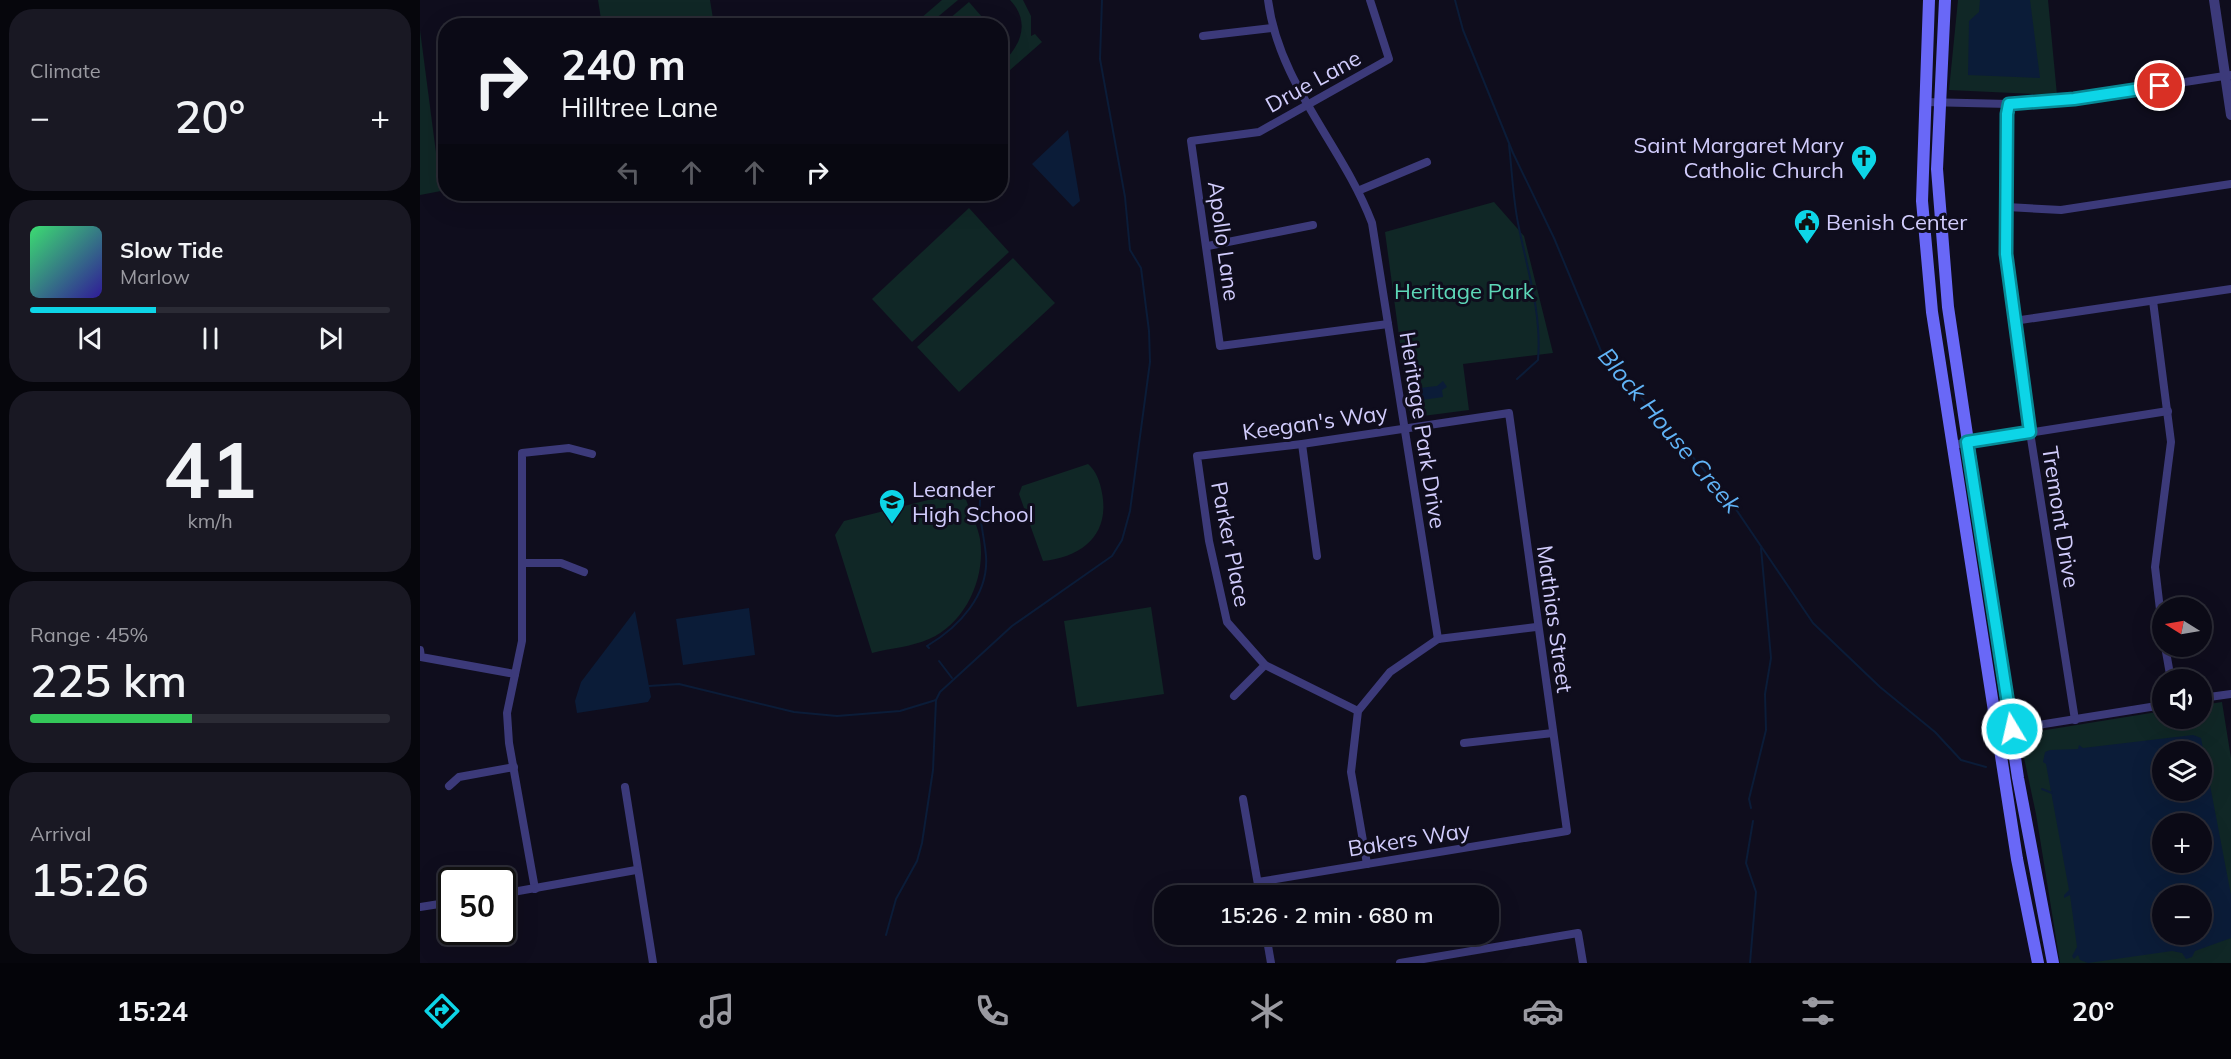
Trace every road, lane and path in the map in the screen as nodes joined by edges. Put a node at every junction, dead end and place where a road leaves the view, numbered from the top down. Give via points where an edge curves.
1 (1268, 0) edge
2 (1370, 0) edge
3 (1929, 0) edge
4 (1945, 0) edge
5 (2214, 0) edge
6 (1272, 28) junction
7 (1203, 36) dead end
8 (2228, 76) edge
9 (1924, 102) junction
10 (1941, 103) junction
11 (2009, 104) junction
12 (1307, 105) junction
13 (2231, 115) edge
14 (1191, 141) joint
15 (1427, 162) dead end
16 (2231, 184) edge
17 (1360, 190) junction
18 (2007, 207) junction
19 (1313, 225) dead end
20 (1208, 246) junction
21 (2231, 289) edge
22 (2153, 301) junction
23 (2014, 321) junction
24 (1388, 324) junction
25 (2168, 411) junction
26 (1509, 413) joint
27 (1403, 428) junction
28 (2030, 432) junction
29 (1967, 442) junction
30 (1302, 444) junction
31 (1952, 445) junction
32 (592, 454) dead end
33 (1197, 456) joint
34 (1317, 556) dead end
35 (523, 563) junction
36 (584, 572) dead end
37 (2159, 597) edge
38 (1536, 627) junction
39 (1438, 639) junction
40 (420, 650) edge
41 (1265, 665) junction
42 (515, 674) junction
43 (2231, 694) edge
44 (1234, 696) dead end
45 (2212, 697) edge
46 (2152, 707) edge
47 (1358, 711) junction
48 (2075, 720) junction
49 (2012, 729) junction
50 (1996, 732) junction
51 (1553, 733) junction
52 (1464, 743) dead end
53 (514, 767) junction
54 (449, 786) dead end
55 (625, 787) dead end
56 (1243, 799) dead end
57 (2008, 805) junction
58 (1566, 831) joint
59 (1367, 864) junction
60 (2036, 869) junction
61 (636, 870) junction
62 (1258, 882) junction
63 (1258, 885) edge
64 (535, 889) junction
65 (516, 892) edge
66 (438, 904) edge
67 (420, 907) edge
68 (1268, 945) edge
69 (653, 963) edge
70 (1271, 963) edge
71 (1400, 963) edge
72 (1583, 963) edge
73 (2038, 963) edge
74 (2053, 963) edge

1 - 6 street, Heritage Park Drive
2 - 12 street, Drue Lane via 1389,59
3 - 9 main road
4 - 10 main road
5 - 8 street
6 - 7 street
6 - 12 street, Heritage Park Drive via 1287,69
8 - 11 street via 2074,99
8 - 13 street
9 - 10 street
9 - 31 main road via 1922,201 1932,312
10 - 11 street
10 - 29 main road via 1938,201
11 - 18 street, Tremont Drive
12 - 14 street, Drue Lane via 1259,132
12 - 17 street, Heritage Park Drive
14 - 20 street, Apollo Lane
15 - 17 street
16 - 18 street via 2061,210
17 - 24 street, Heritage Park Drive via 1379,256
18 - 23 street, Tremont Drive via 2006,254
19 - 20 street
20 - 24 street, Apollo Lane via 1220,346
21 - 22 street
22 - 23 street
22 - 25 street
23 - 28 street, Tremont Drive
24 - 27 street, Heritage Park Drive
25 - 28 street
25 - 37 street via 2171,442 2155,567
26 - 27 street, Keegan's Way
26 - 38 street, Mathias Street
27 - 30 street, Keegan's Way
27 - 39 street, Heritage Park Drive
28 - 29 street
28 - 48 street, Tremont Drive
29 - 31 street
29 - 49 main road
30 - 33 street, Keegan's Way
30 - 34 street
31 - 50 main road
32 - 35 street via 569,448 522,453
33 - 41 street, Parker Place via 1209,541 1227,622
35 - 36 street via 561,563
35 - 42 street via 522,640
38 - 39 street
38 - 51 street, Mathias Street
39 - 47 street via 1390,672
40 - 42 street via 421,657
41 - 44 street
41 - 47 street, Parker Place
42 - 53 street via 507,713
43 - 45 street
46 - 48 street
47 - 59 street via 1351,772
48 - 49 street
49 - 50 street
49 - 60 main road
50 - 57 main road
51 - 52 street
51 - 58 street, Mathias Street
53 - 54 street via 459,777
53 - 64 street
55 - 61 street
56 - 62 street
57 - 60 main road via 2018,815 2026,860
57 - 73 main road
58 - 59 street, Bakers Way
59 - 62 street, Bakers Way
60 - 74 main road
61 - 64 street
61 - 69 street
62 - 63 street
64 - 65 street
66 - 67 street
68 - 70 street
71 - 72 street via 1578,933

